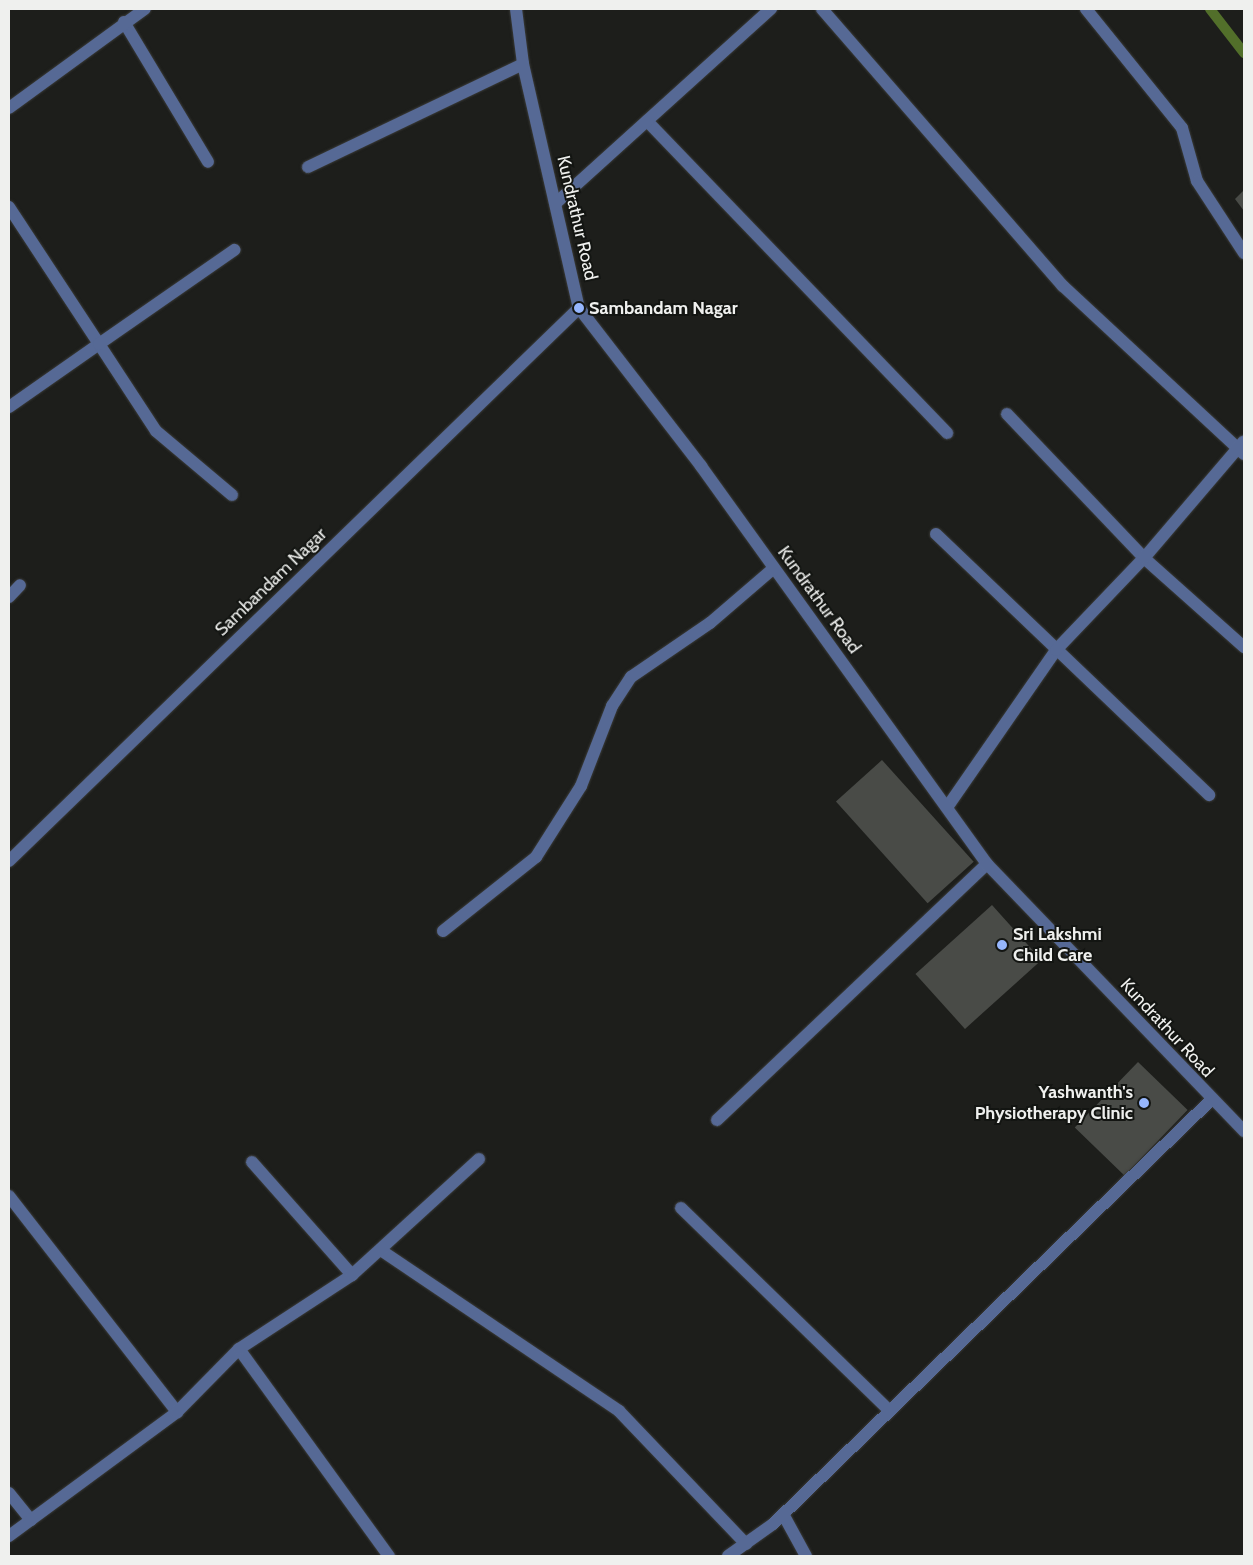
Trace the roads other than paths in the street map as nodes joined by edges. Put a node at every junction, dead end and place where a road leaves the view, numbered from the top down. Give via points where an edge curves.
1 (144, 9) edge
2 (516, 9) edge
3 (771, 9) edge
4 (822, 9) edge
5 (1086, 9) edge
6 (124, 22) junction
7 (523, 64) junction
8 (9, 108) edge
9 (647, 121) junction
10 (208, 162) dead end
11 (308, 167) dead end
12 (556, 203) junction
13 (9, 207) edge
14 (234, 250) dead end
15 (1244, 253) edge
16 (580, 308) junction
17 (99, 344) junction
18 (9, 407) edge
19 (1007, 414) dead end
20 (947, 433) dead end
21 (1242, 447) edge
22 (232, 495) dead end
23 (936, 534) dead end
24 (1144, 558) junction
25 (774, 568) junction
26 (20, 585) dead end
27 (9, 597) edge
28 (1244, 647) edge
29 (1056, 650) junction
30 (1209, 795) dead end
31 (948, 806) junction
32 (9, 861) edge
33 (987, 864) junction
34 (443, 931) dead end
35 (1211, 1100) junction
36 (717, 1120) dead end
37 (1244, 1131) edge
38 (479, 1159) dead end
39 (252, 1162) dead end
40 (9, 1196) edge
41 (680, 1208) dead end
42 (382, 1251) junction
43 (352, 1275) junction
44 (239, 1349) junction
45 (890, 1411) junction
46 (177, 1412) junction
47 (9, 1493) edge
48 (783, 1514) junction
49 (30, 1520) junction
50 (9, 1536) edge
51 (746, 1544) junction
52 (389, 1556) edge
53 (728, 1556) edge
54 (806, 1556) edge

1 - 6 street
2 - 7 street, Kundrathur Road
3 - 9 street
4 - 21 street via 1063,286
5 - 15 street via 1182,128 1197,181
6 - 8 street
6 - 10 street
7 - 11 street
7 - 12 street, Kundrathur Road
9 - 12 street
9 - 20 street
12 - 16 street, Kundrathur Road
13 - 17 street
14 - 17 street
16 - 25 street, Kundrathur Road
16 - 32 street, Sambandam Nagar
17 - 18 street
17 - 22 street via 156,431
19 - 24 street
21 - 24 street
23 - 29 street
24 - 28 street
24 - 29 street
25 - 31 street, Kundrathur Road
25 - 34 street via 710,622 631,678 612,706 581,786 541,850
26 - 27 street
29 - 30 street
29 - 31 street
31 - 33 street, Kundrathur Road
33 - 35 street, Kundrathur Road
33 - 36 street
35 - 37 street, Kundrathur Road
35 - 45 street
38 - 42 street
39 - 43 street
40 - 46 street
41 - 45 street
42 - 43 street
42 - 51 street via 619,1411
43 - 44 street
44 - 46 street
44 - 52 street
45 - 48 street
46 - 49 street
47 - 49 street
48 - 51 street
48 - 54 street
49 - 50 street
51 - 53 street

